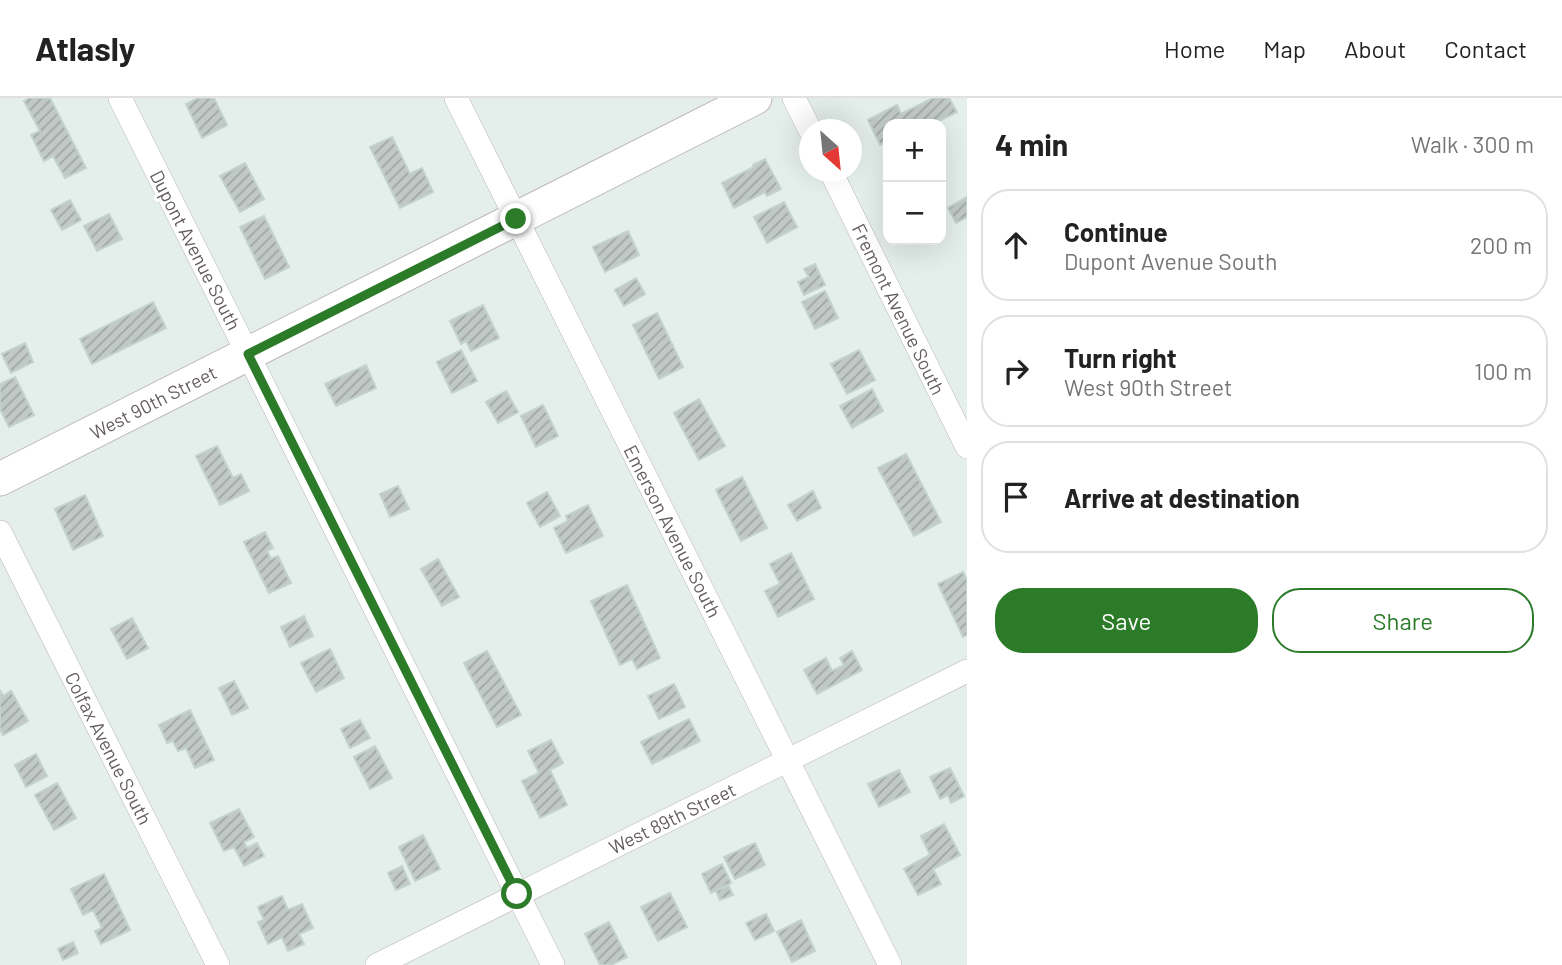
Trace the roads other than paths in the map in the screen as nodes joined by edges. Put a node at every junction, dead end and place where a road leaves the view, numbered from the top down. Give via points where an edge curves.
1 (120, 98) edge
2 (456, 98) edge
3 (755, 98) edge
4 (794, 98) edge
5 (804, 119) edge
6 (836, 182) edge
7 (516, 219) junction
8 (248, 354) junction
9 (967, 447) edge
10 (0, 479) edge
11 (0, 532) edge
12 (967, 671) edge
13 (788, 760) junction
14 (517, 894) junction
15 (218, 965) edge
16 (377, 965) edge
17 (553, 965) edge
18 (890, 965) edge

1 - 8 street, Dupont Avenue South
2 - 7 street, Emerson Avenue South
3 - 7 street, West 90th Street
4 - 5 street
6 - 9 street, Fremont Avenue South
7 - 8 street, West 90th Street
7 - 13 street, Emerson Avenue South
8 - 10 street, West 90th Street
8 - 14 street, Dupont Avenue South
11 - 15 street, Colfax Avenue South
12 - 13 street, West 89th Street
13 - 14 street, West 89th Street
13 - 18 street, Emerson Avenue South
14 - 16 street, West 89th Street
14 - 17 street, Dupont Avenue South

